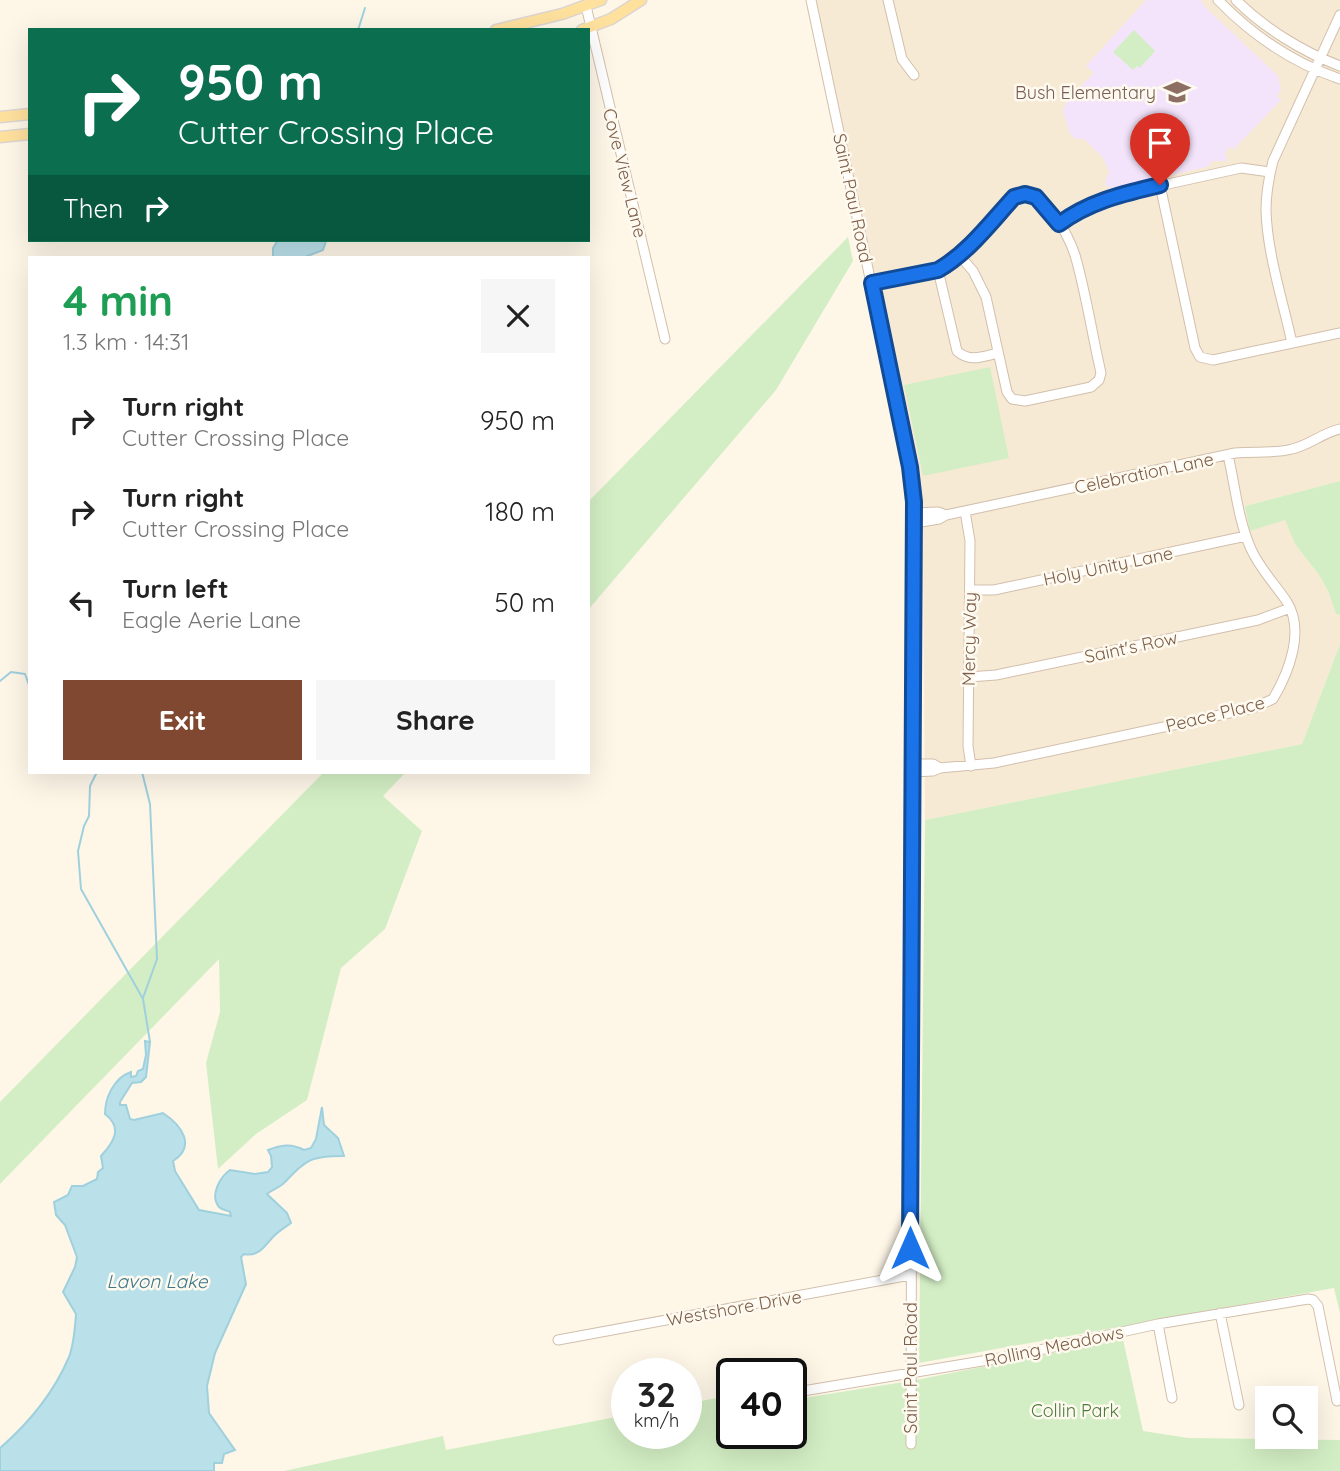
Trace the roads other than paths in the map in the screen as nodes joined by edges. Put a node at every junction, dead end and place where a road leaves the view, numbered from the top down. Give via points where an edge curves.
1 (601, 0) edge
2 (642, 0) edge
3 (811, 0) edge
4 (888, 0) edge
5 (1218, 0) edge
6 (1236, 0) edge
7 (586, 6) junction
8 (1340, 15) edge
9 (504, 28) edge
10 (587, 28) edge
11 (589, 28) edge
12 (590, 41) edge
13 (1320, 57) junction
14 (1340, 66) edge
15 (1314, 69) junction
16 (914, 75) dead end
17 (1340, 79) edge
18 (28, 114) edge
19 (0, 117) edge
20 (28, 134) edge
21 (0, 138) edge
22 (1270, 172) junction
23 (1160, 185) junction
24 (1059, 224) junction
25 (959, 255) junction
26 (938, 270) junction
27 (872, 283) junction
28 (1340, 333) edge
29 (664, 339) dead end
30 (1292, 344) junction
31 (998, 353) junction
32 (1340, 429) edge
33 (1228, 455) junction
34 (965, 511) junction
35 (915, 518) junction
36 (1246, 536) junction
37 (970, 590) junction
38 (1290, 608) junction
39 (969, 677) junction
40 (971, 766) junction
41 (913, 768) junction
42 (910, 1275) junction
43 (1220, 1313) junction
44 (1158, 1324) junction
45 (558, 1340) dead end
46 (911, 1372) junction
47 (807, 1390) edge
48 (1172, 1398) dead end
49 (1337, 1401) dead end
50 (1238, 1405) dead end
51 (911, 1444) dead end

1 - 7 main road
2 - 11 main road
3 - 27 street, Saint Paul Road
4 - 16 street via 902,59
5 - 15 street via 1259,38
6 - 13 street via 1273,30
7 - 9 main road
7 - 10 street, Cove View Lane
8 - 13 street
12 - 29 street, Cove View Lane
13 - 14 street
13 - 15 street
15 - 17 street
15 - 22 street
18 - 19 main road
20 - 21 main road
22 - 23 street via 1241,168
22 - 30 street via 1269,236
23 - 24 street via 1087,205
23 - 30 street via 1200,357 1213,360
24 - 25 street via 1036,197 1020,195
24 - 31 street via 1074,254 1099,380 1091,387 1016,401 1007,392
25 - 26 street
25 - 31 street via 981,285
26 - 27 street
26 - 31 street via 957,351 973,359
27 - 35 street, Saint Paul Road via 910,467
28 - 30 street
32 - 33 street, Celebration Lane via 1294,449
33 - 34 street, Celebration Lane
33 - 36 street, Peace Place
34 - 35 street, Celebration Lane
34 - 37 street, Mercy Way
35 - 41 street, Saint Paul Road
36 - 37 street, Holy Unity Lane via 994,590
36 - 38 street, Peace Place via 1259,565
37 - 39 street, Mercy Way
38 - 39 street, Saint's Row via 1258,620
38 - 40 street, Peace Place via 1294,648 1269,702
39 - 40 street, Mercy Way
40 - 41 street, Peace Place
41 - 42 street, Saint Paul Road
42 - 45 street, Westshore Drive
42 - 46 street, Saint Paul Road
43 - 44 street, Rolling Meadows
43 - 49 street, Rolling Meadows via 1315,1301
43 - 50 street
44 - 46 street, Rolling Meadows via 1012,1356
44 - 48 street
46 - 47 street, Rolling Meadows
46 - 51 street, Saint Paul Road

